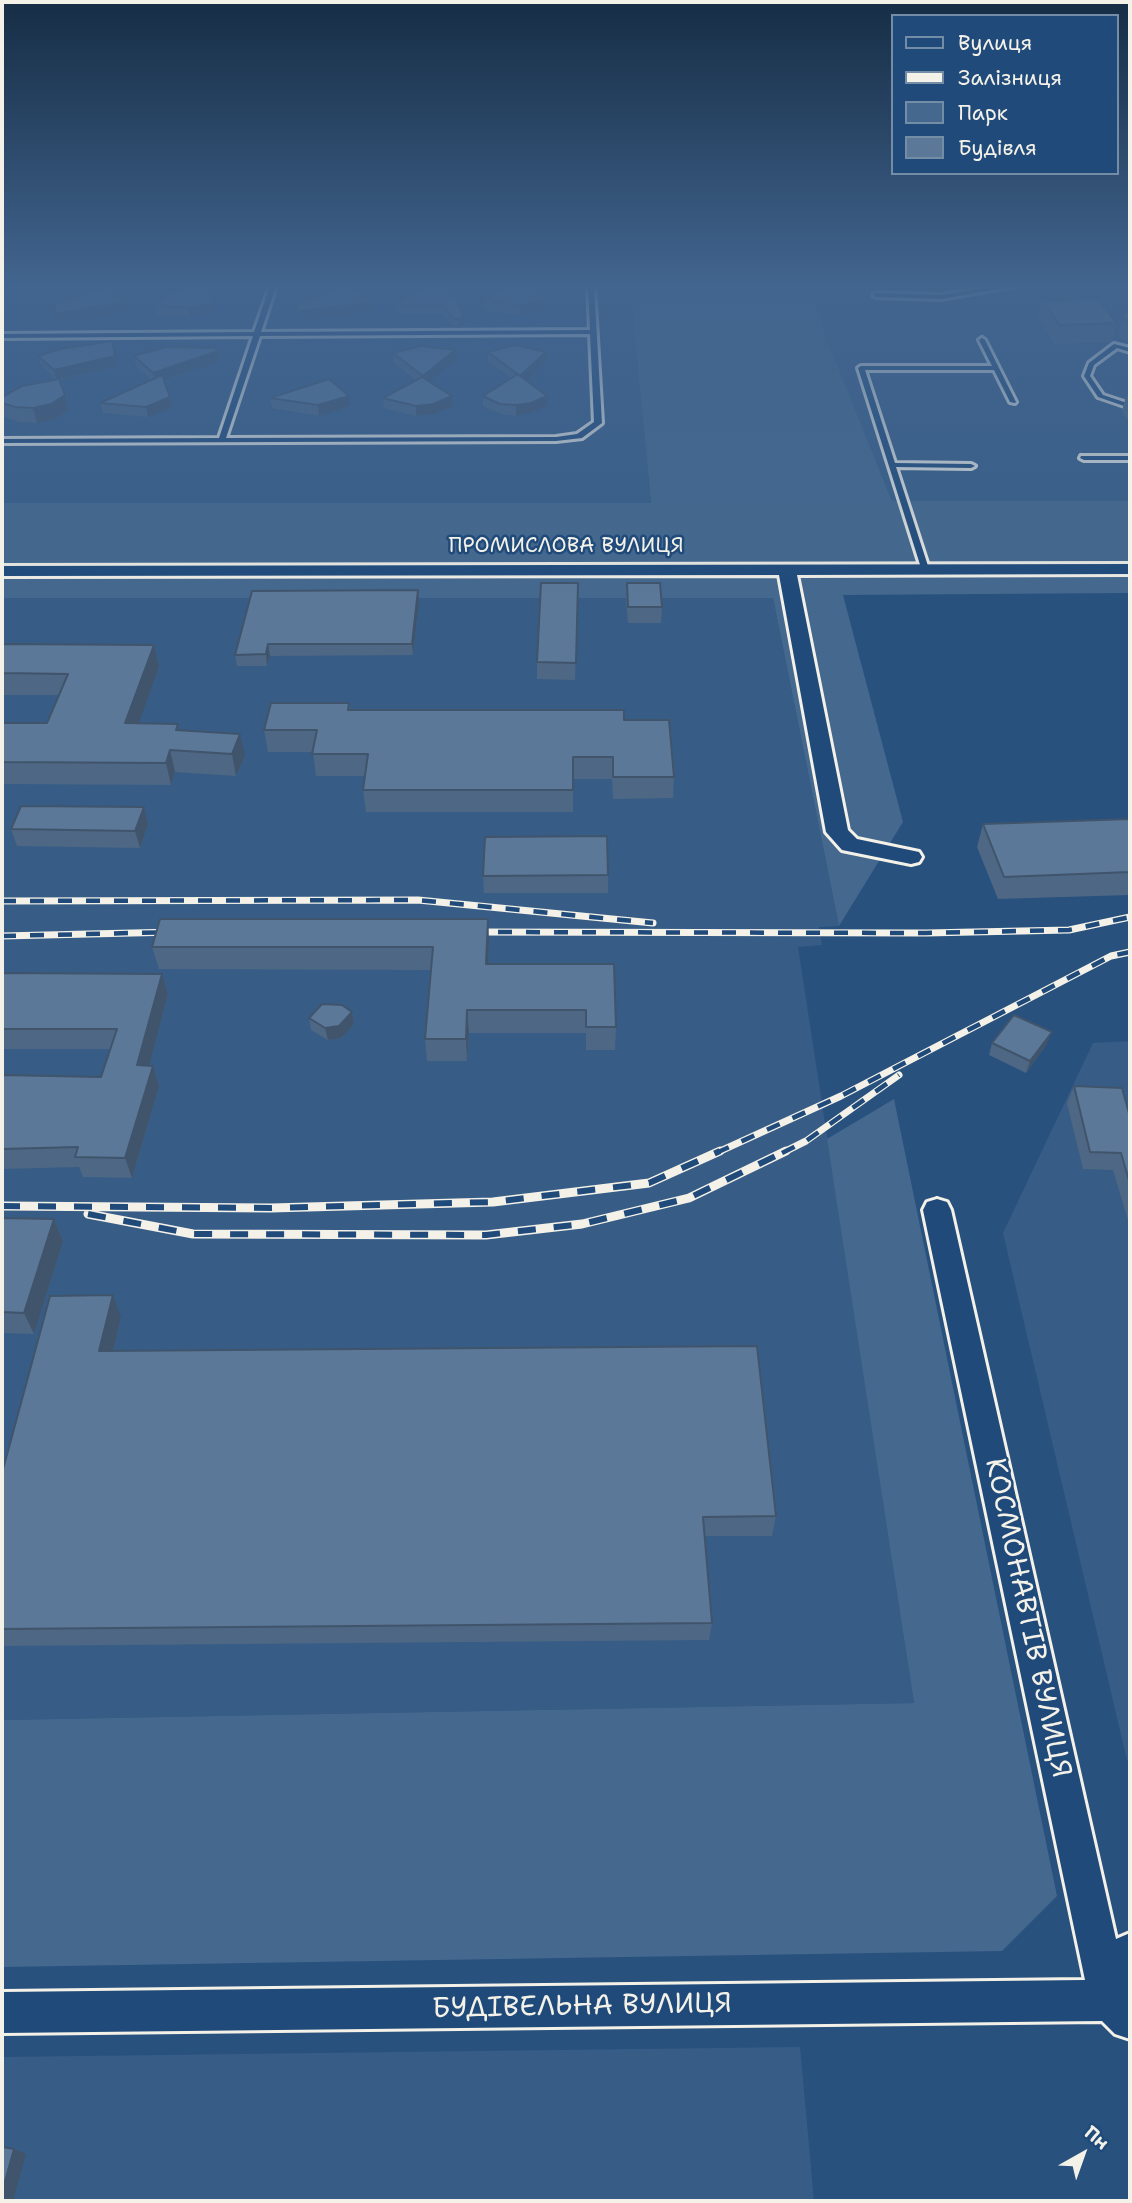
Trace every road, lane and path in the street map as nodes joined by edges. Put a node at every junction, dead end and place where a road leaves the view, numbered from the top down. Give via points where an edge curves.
1 (239, 389) edge
2 (596, 389) edge
3 (868, 389) edge
4 (1006, 389) edge
5 (1095, 389) edge
6 (1013, 402) dead end
7 (1130, 406) edge
8 (222, 440) junction
9 (2, 441) edge
10 (1084, 458) dead end
11 (1130, 458) edge
12 (892, 465) junction
13 (971, 466) dead end
14 (925, 569) junction
15 (1130, 569) edge
16 (787, 570) junction
17 (2, 571) edge
18 (911, 857) dead end
19 (937, 1210) dead end
20 (1130, 1953) edge
21 (1120, 2010) edge
22 (2, 2013) edge

1 - 8 lane
2 - 8 lane via 598,424 579,436
3 - 12 lane
4 - 6 lane
5 - 7 lane via 1100,396
8 - 9 lane
10 - 11 lane
12 - 13 lane
12 - 14 lane
14 - 15 street, ПРОМИСЛОВА ВУЛИЦЯ
14 - 16 street, ПРОМИСЛОВА ВУЛИЦЯ
16 - 17 street, ПРОМИСЛОВА ВУЛИЦЯ
16 - 18 street via 837,832 850,845
19 - 21 street, КОСМОНАВТІВ ВУЛИЦЯ
20 - 21 street
21 - 22 street, БУДІВЕЛЬНА ВУЛИЦЯ

